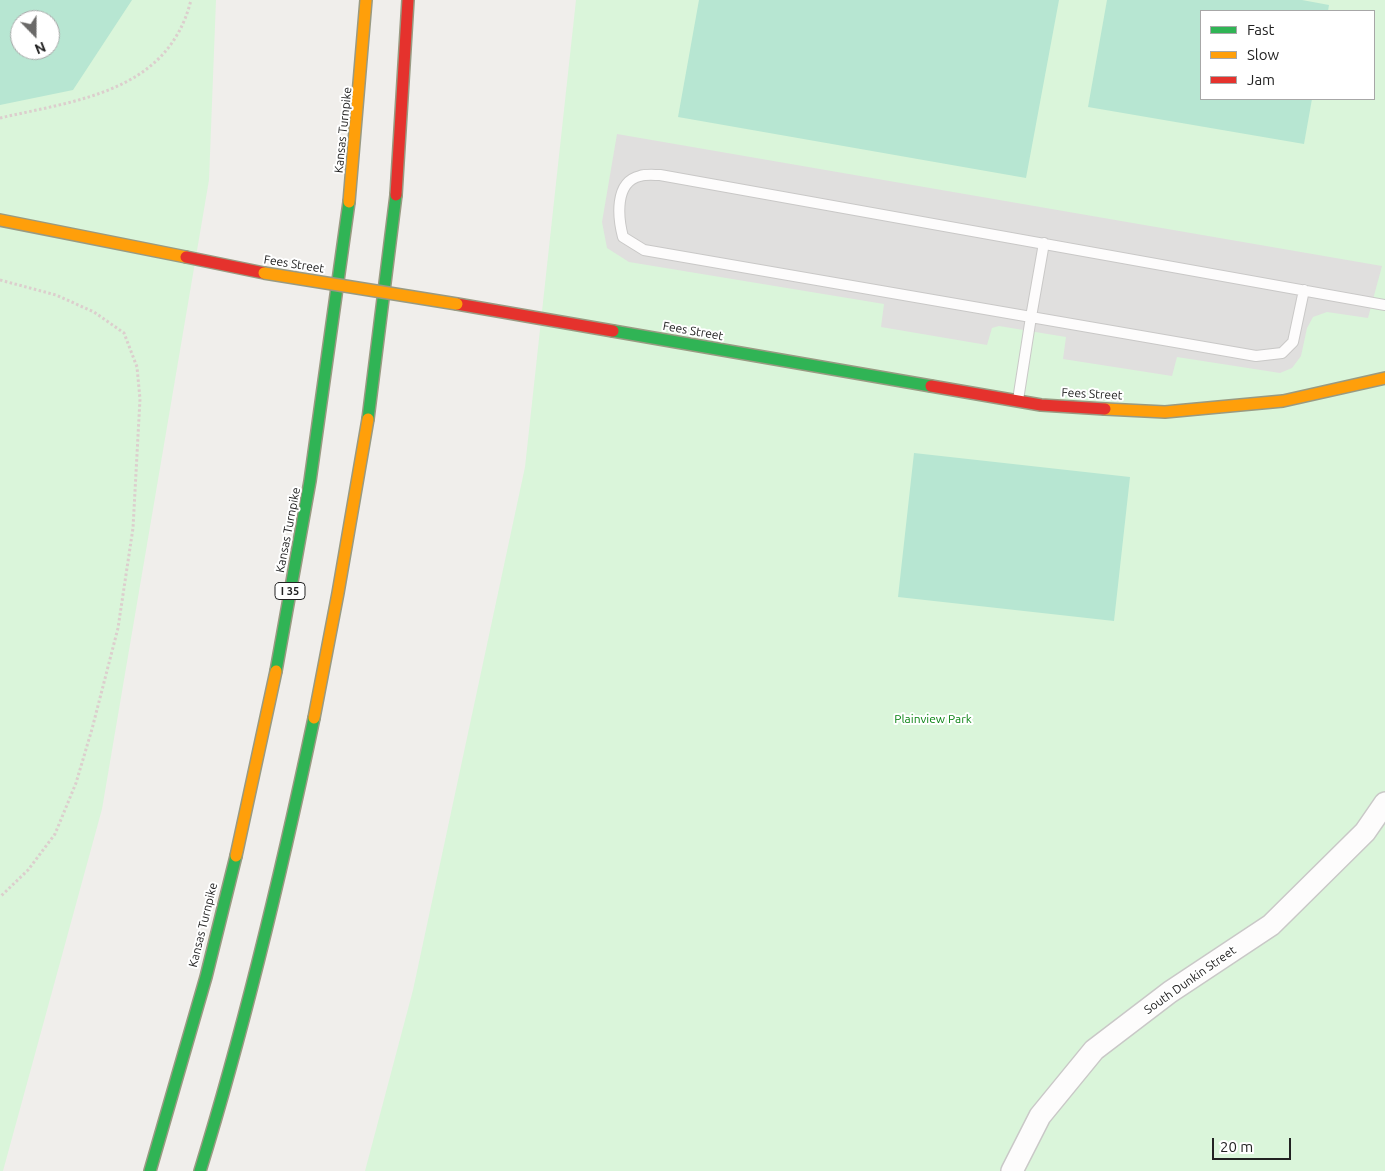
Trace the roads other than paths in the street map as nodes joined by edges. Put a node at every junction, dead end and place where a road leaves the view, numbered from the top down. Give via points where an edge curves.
1 (366, 0) edge
2 (408, 0) edge
3 (0, 220) edge
4 (1044, 243) junction
5 (1304, 290) junction
6 (1385, 305) edge
7 (1031, 316) junction
8 (1385, 378) edge
9 (1018, 401) junction
10 (1385, 803) edge
11 (150, 1171) edge
12 (200, 1171) edge
13 (1012, 1171) edge

1 - 11 main road, Kansas Turnpike / I 35 via 363,71 344,254 308,496 269,702 214,943
2 - 12 main road via 397,185 374,375 342,573 303,769 249,1001
3 - 9 main road, Fees Street, bridge via 264,273
4 - 5 lane
4 - 7 lane
4 - 7 lane via 660,175 639,176 624,187 618,216 623,237 644,250
5 - 6 lane
5 - 7 lane via 1294,342 1282,353 1256,356
7 - 9 lane
8 - 9 main road, Fees Street via 1283,400 1165,412
10 - 13 street, South Dunkin Street via 1365,832 1271,925 1170,992 1094,1050 1040,1116

